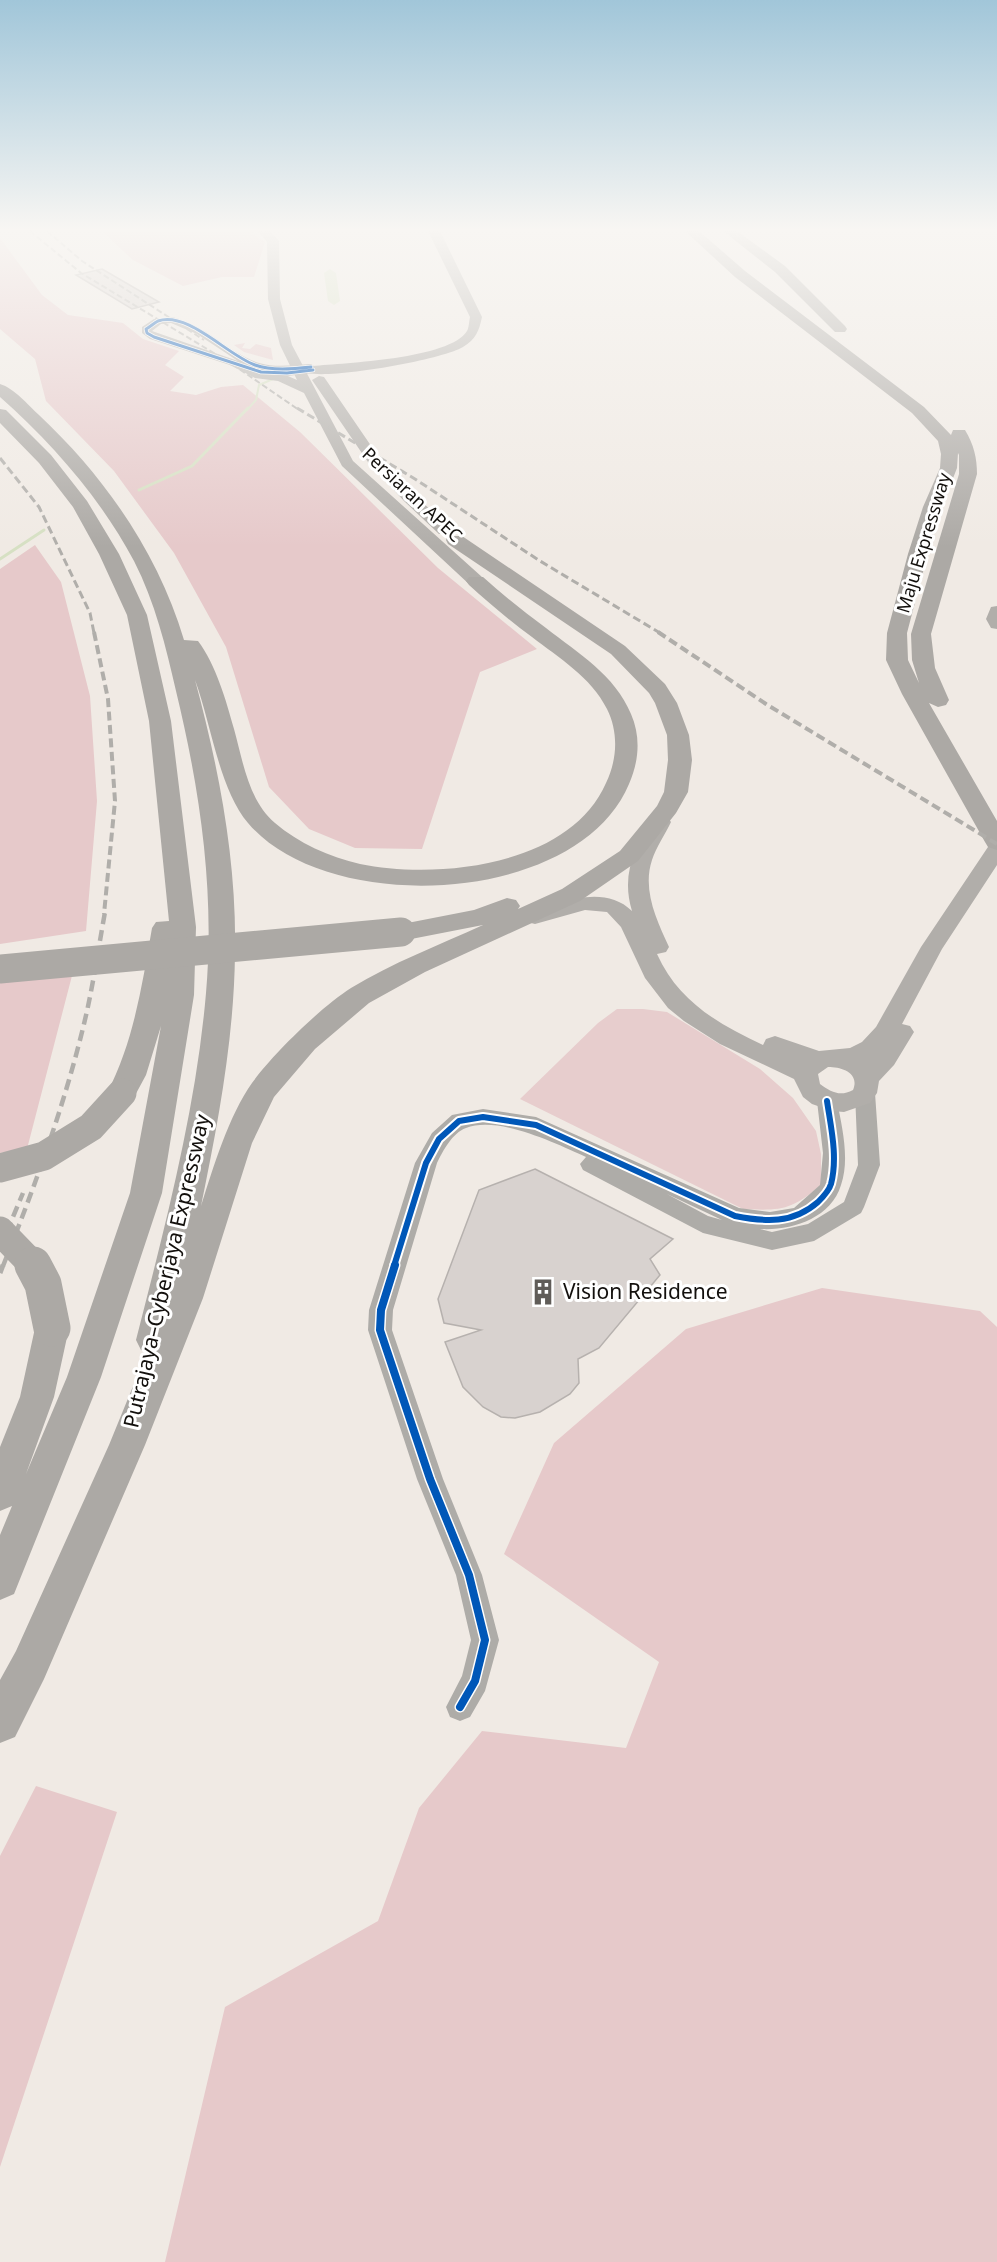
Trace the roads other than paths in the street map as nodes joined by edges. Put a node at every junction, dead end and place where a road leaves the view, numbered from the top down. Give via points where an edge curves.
1 (153, 337) edge
2 (207, 337) edge
3 (284, 337) edge
4 (297, 337) edge
5 (460, 337) edge
6 (469, 337) edge
7 (822, 337) edge
8 (849, 337) edge
9 (348, 364) junction
10 (237, 365) junction
11 (303, 366) junction
12 (265, 367) joint
13 (315, 387) junction
14 (0, 389) edge
15 (0, 414) edge
16 (455, 540) junction
17 (476, 581) junction
18 (997, 611) edge
19 (166, 615) junction
20 (997, 624) edge
21 (946, 713) dead end
22 (970, 772) junction
23 (167, 789) junction
24 (997, 798) edge
25 (668, 808) junction
26 (997, 843) edge
27 (997, 849) edge
28 (997, 873) edge
29 (398, 925) junction
30 (494, 931) junction
31 (0, 956) edge
32 (0, 969) edge
33 (820, 1064) junction
34 (866, 1086) junction
35 (827, 1101) junction
36 (521, 1123) junction
37 (0, 1168) edge
38 (0, 1231) edge
39 (127, 1445) junction
40 (0, 1494) edge
41 (0, 1581) edge
42 (460, 1707) dead end
43 (0, 1722) edge

1 - 10 street
2 - 12 street via 236,356
3 - 11 main road, Persiaran APEC
4 - 11 main road, Persiaran APEC
5 - 9 main road via 424,352
6 - 9 main road via 437,354
7 - 22 highway, Maju Expressway via 932,422 950,455 895,647 913,694
8 - 21 highway, Maju Expressway via 953,427 966,446 966,480 920,642 922,665
9 - 11 main road
9 - 13 main road
10 - 11 street via 261,372
10 - 13 main road via 260,375
11 - 12 main road via 281,362
11 - 13 main road, Persiaran APEC
13 - 16 main road, Persiaran APEC via 373,459
13 - 17 main road, Persiaran APEC via 347,463
14 - 19 highway, Putrajaya–Cyberjaya Expressway via 67,453 104,499 137,549
15 - 23 highway, Putrajaya–Cyberjaya Expressway via 45,459 81,505 110,554 137,615 148,656
16 - 25 highway via 618,650 657,689 678,735 676,792
16 - 29 highway via 621,668 651,707 661,736 663,760 656,789 639,819 614,848 558,885 480,917
17 - 19 highway via 580,662 604,686 620,712 626,759 620,786 608,806 578,834 537,857 500,870 438,878 395,877 342,868 297,850 264,827 236,778 194,648
17 - 29 highway via 569,643 619,685 635,710 642,740 642,770 636,788 606,829 546,873 505,891
18 - 20 main road
19 - 39 highway, Putrajaya–Cyberjaya Expressway via 194,717 207,783 221,883 220,992 191,1186
22 - 24 highway, Maju Expressway
22 - 26 highway, Maju Expressway
23 - 37 highway, bridge via 166,927 134,1073 122,1093 91,1127 44,1156
23 - 41 highway, Putrajaya–Cyberjaya Expressway via 183,927 180,995 146,1193 84,1377
25 - 30 highway via 629,856 571,895
25 - 33 main road via 640,861 638,878 645,916 665,962 690,993 742,1029
27 - 33 main road via 932,946 885,1033 871,1048
28 - 34 main road
29 - 31 highway
29 - 32 highway, bridge
30 - 33 main road via 569,906 613,906 627,920 649,965 677,1002 732,1039
30 - 39 highway via 359,996 305,1042 262,1091 237,1143 186,1298
33 - 34 main road via 855,1064
33 - 35 main road via 805,1082
34 - 35 main road via 849,1102
34 - 36 street via 869,1165 853,1207 814,1232 772,1241 703,1224 529,1131
35 - 36 street via 834,1150 831,1187 812,1208 783,1221 735,1216 536,1125
36 - 42 street via 483,1117 459,1121 439,1139 426,1164 381,1310 380,1330 397,1385 469,1575 485,1640 475,1681
38 - 40 highway, bridge via 33,1263 47,1291 52,1328 37,1397
39 - 43 highway, Putrajaya–Cyberjaya Expressway via 30,1665

